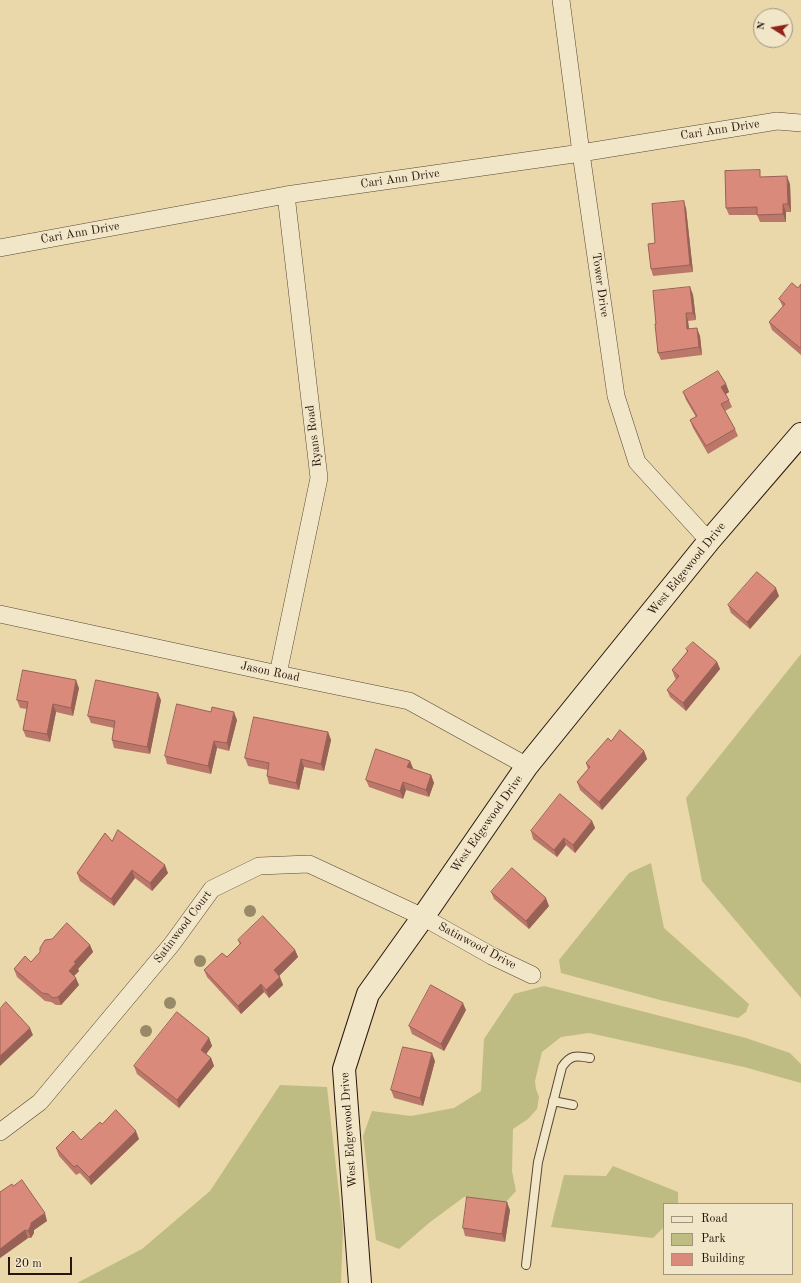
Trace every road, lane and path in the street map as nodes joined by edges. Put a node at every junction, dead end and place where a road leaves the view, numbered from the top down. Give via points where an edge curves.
1 (561, 0) edge
2 (801, 123) edge
3 (581, 153) junction
4 (286, 195) junction
5 (0, 248) edge
6 (801, 434) edge
7 (709, 542) junction
8 (0, 614) edge
9 (278, 674) junction
10 (527, 766) junction
11 (423, 917) junction
12 (532, 975) dead end
13 (590, 1058) dead end
14 (554, 1102) junction
15 (573, 1105) dead end
16 (0, 1132) edge
17 (526, 1265) dead end
18 (360, 1283) edge

1 - 3 street, Tower Drive
2 - 3 street, Cari Ann Drive via 777,121
3 - 4 street, Cari Ann Drive
3 - 7 street, Tower Drive via 616,396 637,462
4 - 5 street, Cari Ann Drive
4 - 9 street, Ryans Road via 319,478
6 - 7 street, West Edgewood Drive
7 - 10 street, West Edgewood Drive
8 - 9 street, Jason Road
9 - 10 street, Jason Road via 409,701
10 - 11 street, West Edgewood Drive
11 - 12 street, Satinwood Drive via 492,956
11 - 16 street, Satinwood Court via 309,864 259,866 212,889 172,944 40,1102
11 - 18 street, West Edgewood Drive via 368,994 344,1069
13 - 14 lane via 573,1056 566,1060
14 - 15 lane
14 - 17 lane via 538,1162

